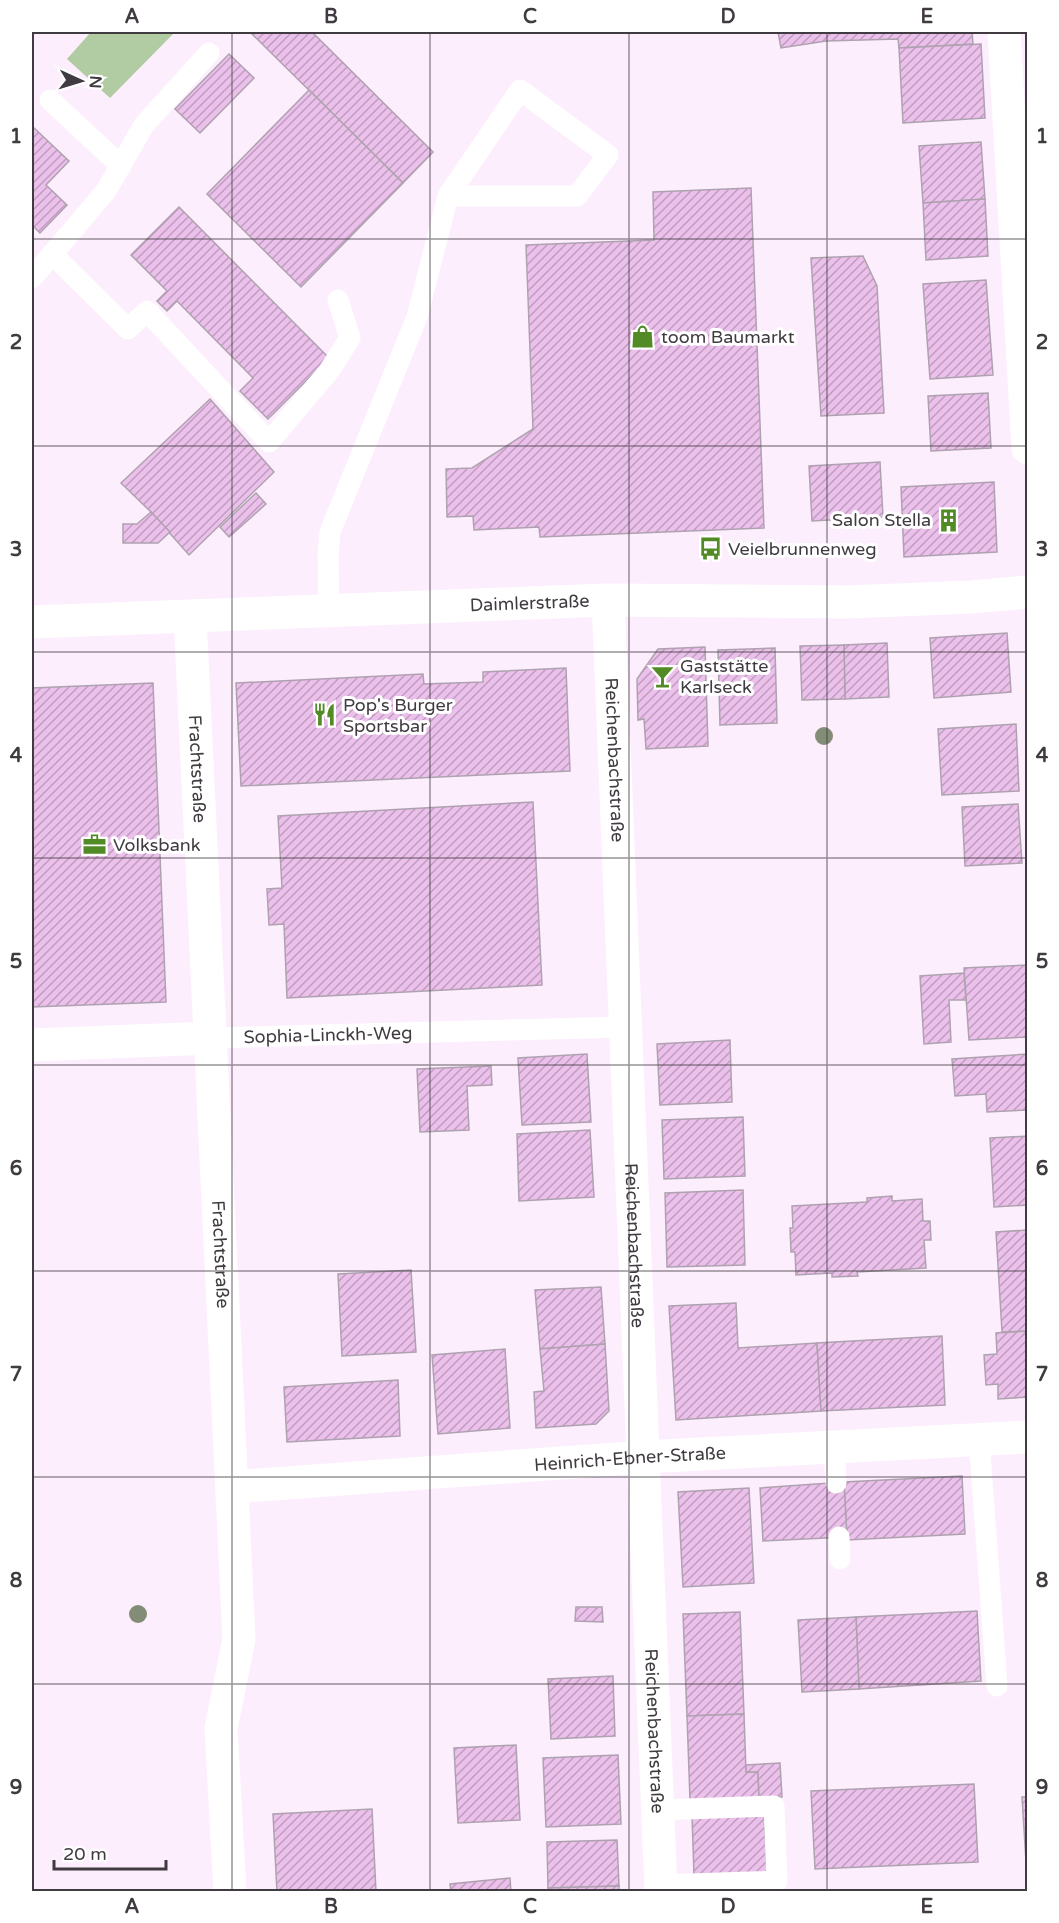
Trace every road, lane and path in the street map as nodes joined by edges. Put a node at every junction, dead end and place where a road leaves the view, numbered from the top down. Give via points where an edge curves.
1 (1004, 32) edge
2 (210, 53) dead end
3 (50, 100) dead end
4 (121, 166) junction
5 (448, 196) junction
6 (52, 254) junction
7 (32, 278) edge
8 (338, 300) dead end
9 (1028, 448) edge
10 (1028, 592) edge
11 (608, 600) junction
12 (329, 612) junction
13 (189, 616) junction
14 (32, 622) edge
15 (626, 1027) junction
16 (211, 1038) junction
17 (32, 1045) edge
18 (1028, 1437) edge
19 (979, 1439) junction
20 (834, 1447) junction
21 (643, 1457) junction
22 (836, 1483) dead end
23 (232, 1487) junction
24 (839, 1537) dead end
25 (840, 1559) dead end
26 (997, 1686) dead end
27 (658, 1810) junction
28 (661, 1888) edge
29 (230, 1892) edge

1 - 9 street
2 - 4 lane via 144,125
3 - 4 lane
4 - 6 lane via 106,191
5 - 5 lane via 577,196 608,155 520,90
5 - 12 lane via 417,318 330,532
6 - 7 lane
6 - 8 lane via 128,330 147,311 269,442 329,371 350,338
10 - 11 street, Daimlerstraße via 847,602
11 - 12 street, Daimlerstraße
11 - 15 street, Reichenbachstraße
12 - 13 street, Daimlerstraße
13 - 14 street, Daimlerstraße
13 - 16 street, Frachtstraße
15 - 16 lane, Sophia-Linckh-Weg
15 - 21 street, Reichenbachstraße
16 - 17 street, Sophia-Linckh-Weg
16 - 23 street, Frachtstraße
18 - 19 street, Heinrich-Ebner-Straße
19 - 20 street, Heinrich-Ebner-Straße
19 - 26 lane
20 - 21 street, Heinrich-Ebner-Straße
20 - 22 lane
21 - 23 street, Heinrich-Ebner-Straße
21 - 27 street, Reichenbachstraße
23 - 29 street, Frachtstraße via 239,1639 221,1728
24 - 25 lane
27 - 28 street, Reichenbachstraße
27 - 28 lane via 774,1806 777,1881

